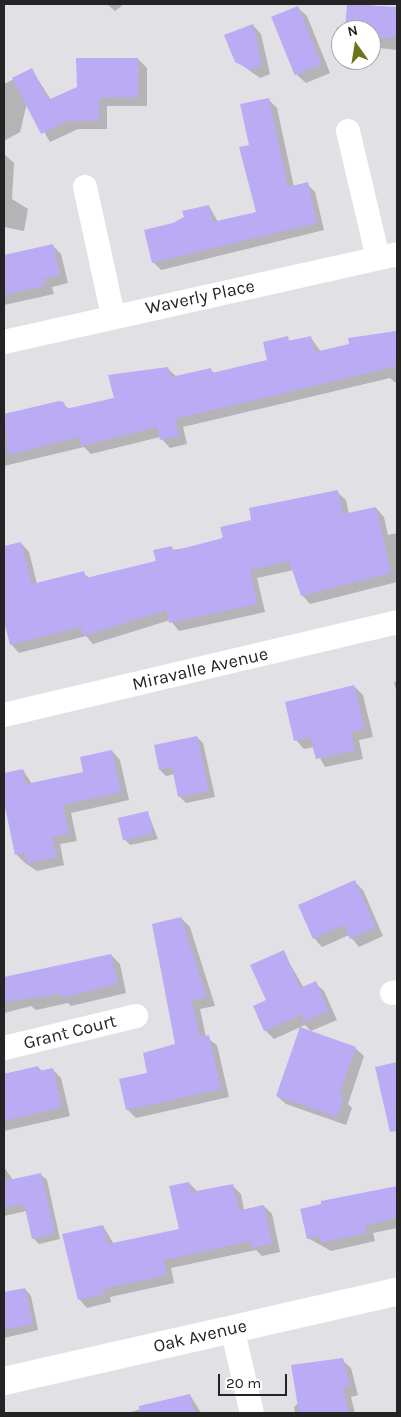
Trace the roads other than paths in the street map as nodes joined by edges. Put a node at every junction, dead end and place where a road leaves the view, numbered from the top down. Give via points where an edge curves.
1 (348, 131) dead end
2 (85, 187) dead end
3 (388, 256) edge
4 (113, 315) junction
5 (4, 342) edge
6 (397, 622) edge
7 (4, 715) edge
8 (136, 1016) dead end
9 (4, 1048) edge
10 (397, 1292) edge
11 (232, 1328) junction
12 (4, 1381) edge
13 (252, 1413) edge

1 - 3 street
2 - 4 street
3 - 4 street, Waverly Place
4 - 5 street, Waverly Place
6 - 7 street, Miravalle Avenue
8 - 9 street, Grant Court
10 - 11 street, Oak Avenue
11 - 12 street, Oak Avenue
11 - 13 street

